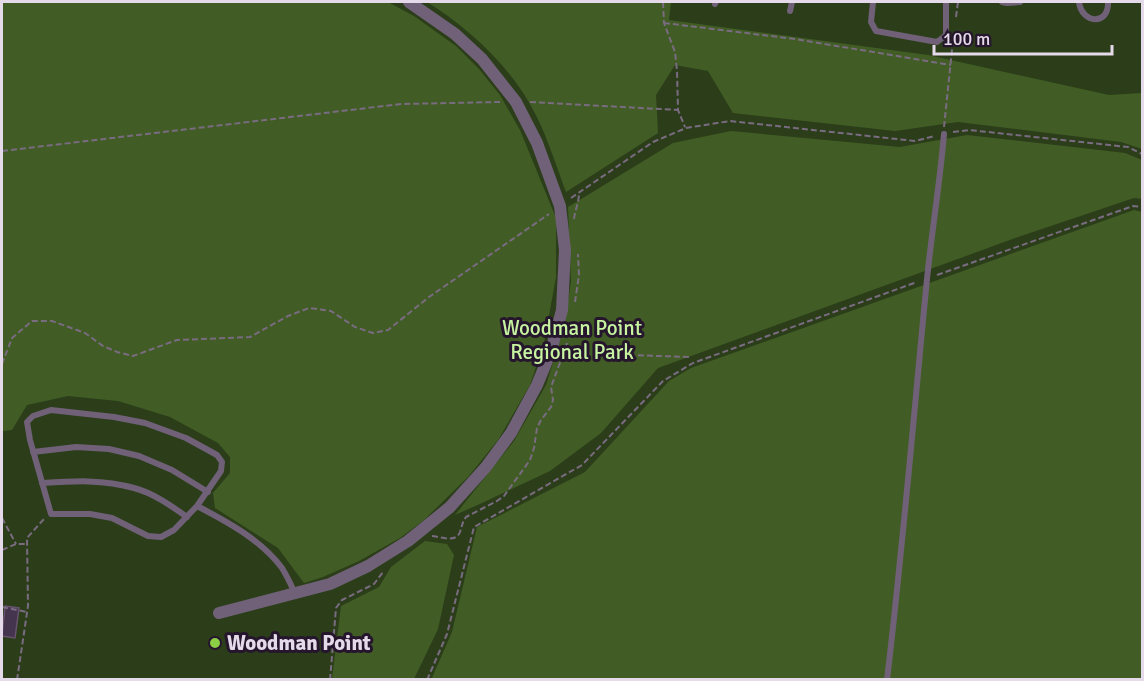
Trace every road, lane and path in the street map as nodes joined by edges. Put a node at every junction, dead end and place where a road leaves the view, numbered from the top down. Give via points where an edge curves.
1 (409, 2) edge
2 (663, 2) edge
3 (792, 2) edge
4 (873, 2) edge
5 (946, 2) edge
6 (958, 2) edge
7 (1002, 2) edge
8 (1020, 2) edge
9 (1079, 2) edge
10 (1108, 2) edge
11 (790, 11) dead end
12 (664, 23) junction
13 (955, 23) dead end
14 (954, 33) dead end
15 (951, 65) junction
16 (516, 102) junction
17 (678, 110) junction
18 (686, 128) junction
19 (944, 134) junction
20 (2, 151) edge
21 (1143, 154) edge
22 (560, 206) junction
23 (1143, 207) edge
24 (927, 279) junction
25 (551, 349) junction
26 (691, 357) dead end
27 (2, 363) edge
28 (33, 452) junction
29 (42, 483) junction
30 (208, 492) junction
31 (197, 506) junction
32 (51, 514) junction
33 (187, 517) junction
34 (2, 518) edge
35 (16, 544) junction
36 (27, 544) junction
37 (2, 550) edge
38 (296, 594) junction
39 (2, 608) edge
40 (27, 612) junction
41 (219, 613) dead end
42 (17, 680) edge
43 (427, 680) edge
44 (887, 680) edge

1 - 16 street via 455,34 482,59
2 - 12 path
3 - 11 lane
4 - 5 lane via 871,22 876,31 937,42 946,35
6 - 13 path
7 - 8 lane
9 - 10 lane via 1085,16 1092,19 1100,19 1106,13
12 - 15 path via 795,39
12 - 17 path via 675,52
14 - 15 path
15 - 19 path
16 - 17 path
16 - 20 path via 401,104
16 - 22 street via 537,143
17 - 18 path
18 - 19 path via 730,122 915,141
18 - 22 path via 653,142
19 - 21 path via 969,130 1128,147
19 - 24 lane
22 - 25 street via 566,250 562,309
22 - 27 path via 388,330 373,333 355,327 331,311 309,308 250,337 177,340 133,356 52,321 32,321 12,338
23 - 24 path via 1133,206
24 - 43 path via 693,363 663,381 582,465 474,527 447,634
24 - 44 lane
25 - 26 path via 564,353
25 - 38 street via 511,433 450,507 408,541 368,566 330,584
28 - 29 lane
28 - 30 lane via 76,447 109,449 172,470
28 - 30 lane via 27,422 51,410 145,423 217,455 222,462 221,471
29 - 32 lane
29 - 33 lane via 97,481 136,488
30 - 31 lane
31 - 33 lane
31 - 38 lane via 232,525 267,552
32 - 33 lane via 112,518 148,536 161,537
32 - 36 path via 27,538
34 - 35 path
35 - 36 path
35 - 37 path
36 - 40 path
38 - 41 street
39 - 40 path
40 - 42 path

